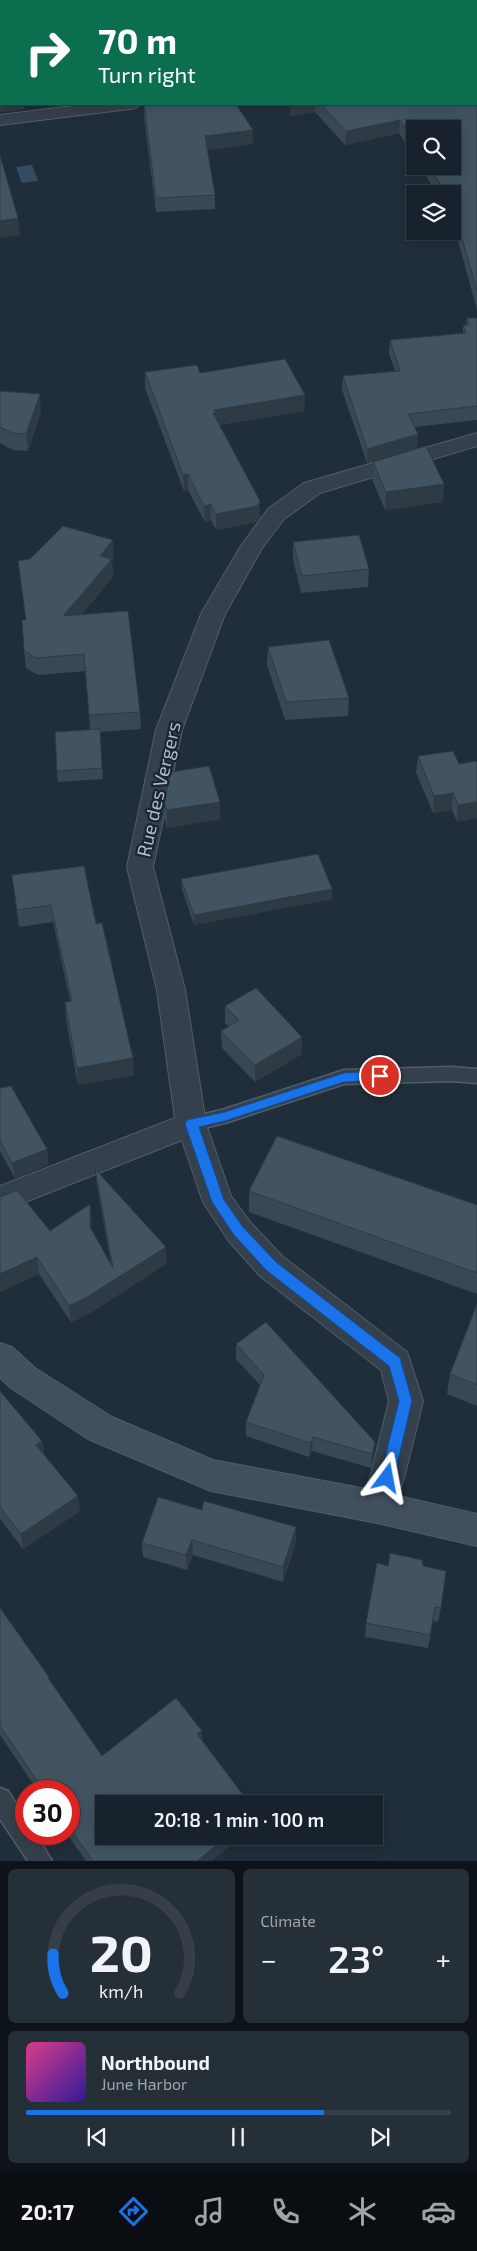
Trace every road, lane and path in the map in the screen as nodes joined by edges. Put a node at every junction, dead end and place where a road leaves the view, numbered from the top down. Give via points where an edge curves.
1 (122, 105) edge
2 (0, 120) edge
3 (477, 439) edge
4 (477, 1076) edge
5 (191, 1124) junction
6 (0, 1200) edge
7 (0, 1357) edge
8 (378, 1506) junction
9 (477, 1530) edge
10 (0, 1799) edge
11 (40, 1861) edge

1 - 2 street
3 - 5 street, Rue des Vergers via 312,488 276,514 252,546 213,614 168,730 140,867 171,990
4 - 5 lane via 344,1077
5 - 6 street
5 - 8 street, Rue des Vergers via 218,1202 239,1231 271,1266 395,1362 406,1401
7 - 8 main road via 23,1378 100,1428 211,1475
8 - 9 main road
10 - 11 lane

